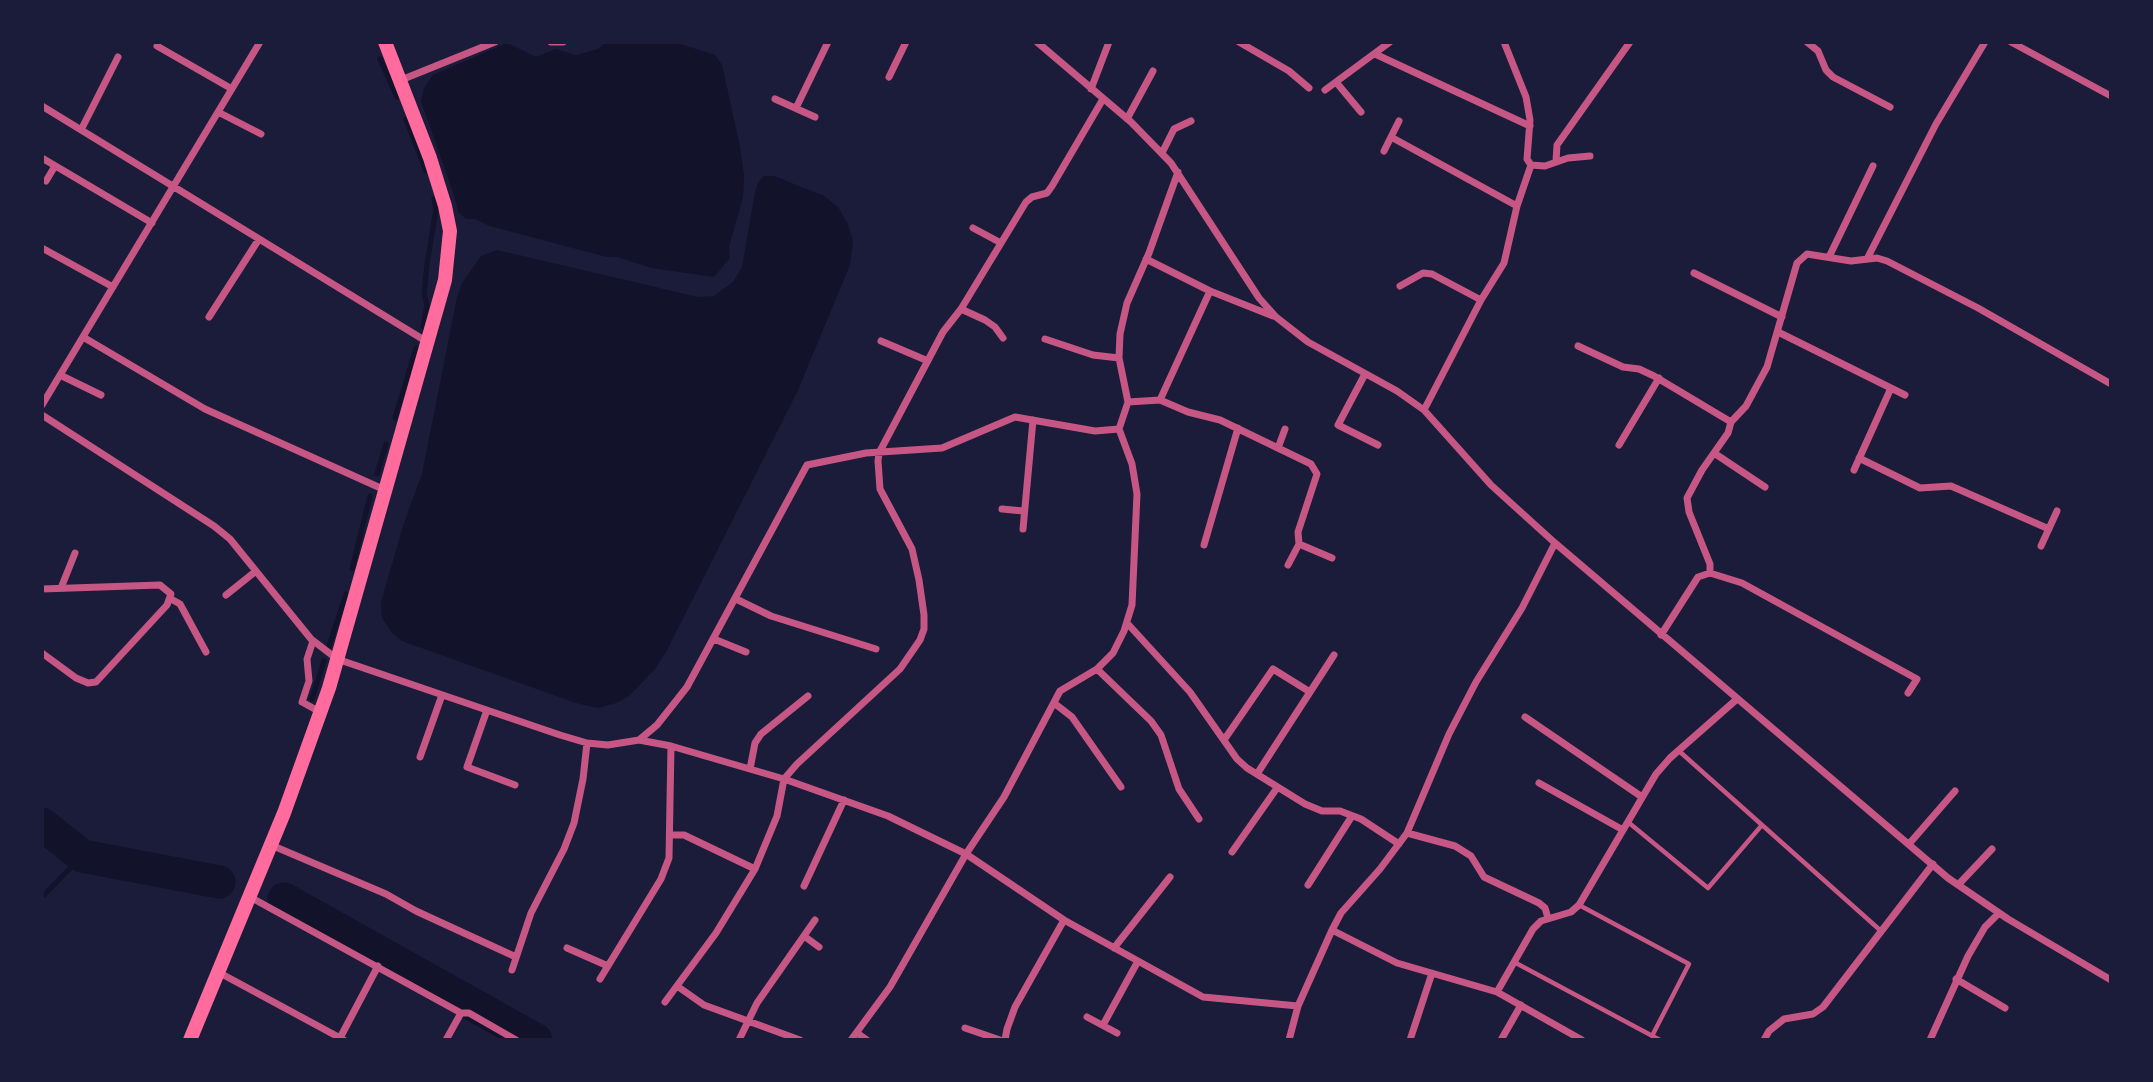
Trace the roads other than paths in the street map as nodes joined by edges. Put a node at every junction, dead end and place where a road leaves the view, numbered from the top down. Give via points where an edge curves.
1 (260, 42) edge
2 (386, 42) edge
3 (495, 42) edge
4 (551, 42) edge
5 (563, 42) edge
6 (828, 42) edge
7 (906, 42) edge
8 (1037, 42) edge
9 (1109, 42) edge
10 (1239, 42) edge
11 (1390, 42) edge
12 (1504, 42) edge
13 (1630, 42) edge
14 (1809, 42) edge
15 (1985, 42) edge
16 (2011, 42) edge
17 (158, 46) dead end
18 (1374, 54) junction
19 (118, 57) dead end
20 (1153, 71) dead end
21 (889, 77) dead end
22 (401, 80) junction
23 (1336, 82) junction
24 (1309, 88) dead end
25 (232, 89) junction
26 (1091, 89) junction
27 (1325, 90) dead end
28 (2111, 96) edge
29 (775, 99) dead end
30 (1103, 99) junction
31 (42, 107) edge
32 (1890, 107) dead end
33 (796, 108) junction
34 (218, 112) junction
35 (1361, 112) dead end
36 (815, 117) dead end
37 (1127, 119) junction
38 (1191, 121) dead end
39 (1399, 121) dead end
40 (1530, 126) junction
41 (81, 130) junction
42 (261, 134) dead end
43 (1391, 137) junction
44 (1384, 151) dead end
45 (1162, 153) junction
46 (1590, 156) dead end
47 (42, 158) edge
48 (1556, 161) junction
49 (1531, 165) junction
50 (55, 166) junction
51 (1873, 166) dead end
52 (1178, 172) junction
53 (46, 181) dead end
54 (174, 187) junction
55 (1517, 206) junction
56 (152, 223) junction
57 (973, 228) dead end
58 (259, 239) junction
59 (1001, 243) junction
60 (42, 248) edge
61 (1829, 257) junction
62 (1867, 258) junction
63 (1146, 259) junction
64 (1694, 273) dead end
65 (1401, 286) dead end
66 (113, 287) junction
67 (1210, 291) junction
68 (1481, 300) junction
69 (961, 309) junction
70 (209, 317) dead end
71 (1276, 317) junction
72 (1783, 317) junction
73 (1778, 332) junction
74 (83, 337) junction
75 (1003, 338) dead end
76 (1045, 338) dead end
77 (881, 341) dead end
78 (429, 343) junction
79 (1578, 346) dead end
80 (1119, 358) junction
81 (928, 361) junction
82 (1365, 374) junction
83 (60, 375) junction
84 (1659, 378) junction
85 (2111, 384) edge
86 (1891, 388) junction
87 (102, 395) dead end
88 (1905, 395) dead end
89 (1160, 400) junction
90 (1128, 402) junction
91 (42, 405) edge
92 (1424, 410) junction
93 (42, 415) edge
94 (1033, 420) junction
95 (1731, 422) junction
96 (1237, 428) junction
97 (1119, 429) junction
98 (1285, 429) dead end
99 (1378, 445) dead end
100 (1619, 445) dead end
101 (1278, 448) junction
102 (879, 453) junction
103 (1714, 453) junction
104 (1859, 458) junction
105 (1854, 470) dead end
106 (1765, 487) dead end
107 (386, 490) junction
108 (1002, 509) dead end
109 (1023, 511) junction
110 (2057, 511) dead end
111 (1023, 529) dead end
112 (2049, 529) junction
113 (1555, 543) junction
114 (1299, 544) junction
115 (1205, 545) dead end
116 (2041, 546) dead end
117 (75, 553) dead end
118 (1332, 558) dead end
119 (1288, 565) dead end
120 (256, 571) junction
121 (1710, 573) junction
122 (61, 588) junction
123 (42, 589) edge
124 (226, 596) dead end
125 (171, 599) junction
126 (736, 599) junction
127 (1127, 622) junction
128 (1661, 635) junction
129 (714, 639) junction
130 (313, 641) junction
131 (876, 649) dead end
132 (206, 652) dead end
133 (746, 652) dead end
134 (42, 653) edge
135 (1334, 656) dead end
136 (337, 659) junction
137 (1097, 669) junction
138 (1310, 692) junction
139 (1908, 693) dead end
140 (442, 695) junction
141 (808, 696) dead end
142 (1737, 699) junction
143 (1054, 703) junction
144 (487, 710) junction
145 (320, 712) junction
146 (1525, 717) dead end
147 (639, 740) junction
148 (1224, 740) junction
149 (587, 743) junction
150 (671, 746) junction
151 (1678, 750) junction
152 (420, 757) dead end
153 (750, 769) junction
154 (1257, 774) junction
155 (784, 779) junction
156 (1539, 783) dead end
157 (514, 785) dead end
158 (1121, 787) dead end
159 (1278, 788) junction
160 (1955, 791) dead end
161 (1642, 797) junction
162 (844, 800) junction
163 (1353, 816) junction
164 (1199, 819) dead end
165 (1628, 822) junction
166 (1762, 825) junction
167 (1623, 830) junction
168 (1407, 833) junction
169 (670, 835) junction
170 (1399, 844) junction
171 (1909, 844) junction
172 (271, 845) junction
173 (1992, 849) dead end
174 (1233, 852) dead end
175 (965, 854) junction
176 (1933, 864) junction
177 (755, 869) junction
178 (1170, 877) dead end
179 (1308, 885) dead end
180 (1958, 885) junction
181 (804, 886) dead end
182 (249, 897) junction
183 (1579, 905) junction
184 (1998, 913) junction
185 (1548, 918) junction
186 (815, 920) dead end
187 (1063, 920) junction
188 (1332, 930) junction
189 (1881, 932) junction
190 (804, 936) junction
191 (567, 947) dead end
192 (819, 947) dead end
193 (1114, 948) junction
194 (516, 957) junction
195 (1138, 961) junction
196 (1514, 962) junction
197 (379, 966) junction
198 (608, 966) junction
199 (512, 970) dead end
200 (218, 972) junction
201 (1432, 973) junction
202 (600, 979) dead end
203 (1956, 979) junction
204 (2111, 979) edge
205 (677, 986) junction
206 (1497, 992) junction
207 (664, 1002) dead end
208 (1521, 1005) junction
209 (1298, 1006) junction
210 (2005, 1008) dead end
211 (460, 1013) junction
212 (1087, 1017) dead end
213 (747, 1021) junction
214 (1103, 1025) junction
215 (965, 1027) dead end
216 (1117, 1033) dead end
217 (854, 1036) edge
218 (1652, 1036) junction
219 (342, 1039) edge
220 (190, 1040) edge
221 (446, 1040) edge
222 (516, 1040) edge
223 (739, 1040) edge
224 (800, 1040) edge
225 (867, 1040) edge
226 (1003, 1040) edge
227 (1289, 1040) edge
228 (1409, 1040) edge
229 (1500, 1040) edge
230 (1582, 1040) edge
231 (1660, 1040) edge
232 (1764, 1040) edge
233 (1930, 1040) edge

1 - 25 street
2 - 22 main road
3 - 22 street
4 - 5 street
6 - 33 street
7 - 21 street
8 - 26 street
9 - 26 street
10 - 24 street
11 - 18 street
12 - 40 street via 1527,97
13 - 48 street via 1558,145
14 - 32 street via 1833,77
15 - 62 street via 1936,124
16 - 28 street
17 - 25 street
18 - 23 street
18 - 40 street
19 - 41 street
20 - 37 street
22 - 78 main road via 450,230 445,280
23 - 27 street
23 - 35 street
25 - 34 street
26 - 30 street
29 - 33 street
30 - 37 street
30 - 59 street via 1052,187 1026,202
31 - 41 street
33 - 36 street
34 - 42 street
34 - 54 street
37 - 45 street
38 - 45 street via 1174,129
39 - 43 street
40 - 49 street via 1527,159
41 - 54 street
43 - 44 street
43 - 55 street
45 - 52 street
46 - 48 street
47 - 50 street
48 - 49 street
49 - 55 street
50 - 53 street
50 - 56 street
51 - 61 street
52 - 63 street
52 - 71 street
54 - 56 street
54 - 58 street
55 - 68 street via 1507,253
56 - 66 street
57 - 59 street
58 - 70 street
58 - 78 street
59 - 69 street
60 - 66 street
61 - 62 street
61 - 72 street via 1807,254 1797,263
62 - 85 street via 1887,261
63 - 67 street
63 - 80 street via 1127,303
64 - 72 street
65 - 68 street via 1423,273 1432,274
66 - 74 street
67 - 71 street
67 - 89 street
68 - 92 street
69 - 75 street via 985,320
69 - 81 street
71 - 82 street via 1308,342
72 - 73 street
73 - 86 street
73 - 95 street via 1767,368 1746,406
74 - 83 street
74 - 107 street via 205,410
76 - 80 street via 1093,355
77 - 81 street
78 - 107 main road
79 - 84 street
80 - 90 street
81 - 102 street
82 - 92 street
82 - 99 street via 1338,425
83 - 87 street
83 - 91 street
84 - 95 street
84 - 100 street
86 - 88 street
86 - 104 street
89 - 90 street
89 - 96 street
90 - 97 street
92 - 113 street via 1491,485
93 - 120 street via 197,514 230,539
94 - 97 street
94 - 102 street via 1015,417 942,448
94 - 109 street
95 - 103 street
96 - 101 street
96 - 115 street
97 - 127 street via 1137,494 1132,605
98 - 101 street
101 - 114 street via 1311,464 1317,474 1298,532
102 - 126 street via 807,465
102 - 155 street via 880,489 912,549 924,629 900,669
103 - 106 street
103 - 121 street via 1687,498
104 - 105 street
104 - 112 street via 1920,488 1951,486
107 - 136 main road
108 - 109 street
109 - 111 street
110 - 112 street
112 - 116 street
113 - 128 street
113 - 168 street via 1516,620 1448,734
114 - 118 street
114 - 119 street
117 - 122 street
120 - 124 street
120 - 130 street
121 - 128 street via 1698,577
121 - 139 street via 1742,583 1917,679
122 - 123 street
122 - 125 street via 160,585 169,590
125 - 132 street via 180,604
125 - 134 street via 96,682 76,678
126 - 129 street
126 - 131 street via 771,617
127 - 137 street via 1114,653
127 - 148 street via 1190,692
128 - 142 street
129 - 133 street
129 - 147 street via 687,687
130 - 136 street
130 - 145 street via 302,702
135 - 138 street
136 - 140 street
136 - 145 main road
137 - 143 street via 1060,691
137 - 164 street via 1161,735 1179,789
138 - 148 street via 1273,669
138 - 154 street
140 - 144 street
140 - 152 street
141 - 153 street via 761,734 754,743
142 - 151 street
142 - 171 street
143 - 158 street via 1072,717
143 - 175 street via 1004,797
144 - 149 street
144 - 157 street via 467,767
145 - 172 main road
146 - 161 street
147 - 149 street
147 - 150 street
148 - 154 street via 1237,759
149 - 194 street via 574,823 531,913
150 - 153 street
150 - 169 street
151 - 161 street
151 - 166 lane
153 - 155 street
154 - 159 street
155 - 162 street
155 - 177 street via 776,816
156 - 167 street
159 - 163 street via 1322,811
159 - 174 street
160 - 171 street
161 - 165 street
162 - 175 street
162 - 181 street
163 - 170 street
163 - 179 street
165 - 166 lane via 1708,888
165 - 167 street
166 - 189 lane
167 - 183 street
168 - 170 street
168 - 185 street via 1455,846 1471,856 1484,877 1539,903
169 - 177 street via 684,835
169 - 198 street via 669,858 661,879
170 - 188 street
171 - 176 street
172 - 182 main road
172 - 194 street
173 - 180 street
175 - 187 street
175 - 217 street via 890,987
176 - 180 street
176 - 189 street
177 - 205 street
178 - 193 street
180 - 184 street
182 - 197 street
182 - 200 main road
183 - 185 street
183 - 218 lane via 1689,964
184 - 203 street
184 - 204 street
185 - 196 street via 1533,929
186 - 190 street
187 - 193 street
187 - 226 street via 1015,1007
188 - 201 street via 1397,963
188 - 209 street
189 - 232 street via 1824,1007 1813,1014 1784,1019
190 - 192 street
190 - 213 street
191 - 198 street
193 - 195 street
194 - 199 street
195 - 209 street via 1203,997
195 - 214 street
196 - 206 street
196 - 218 lane
197 - 211 street
197 - 219 street
198 - 202 street
200 - 219 street
200 - 220 main road
201 - 206 street
201 - 228 street
203 - 210 street
203 - 233 street
205 - 207 street
205 - 213 street via 704,1005
206 - 208 street
208 - 229 street
208 - 230 street
209 - 227 street
211 - 221 street
211 - 222 street via 469,1013
212 - 214 street
213 - 223 street
213 - 224 street
214 - 216 street
215 - 226 street
217 - 225 street
218 - 231 lane

